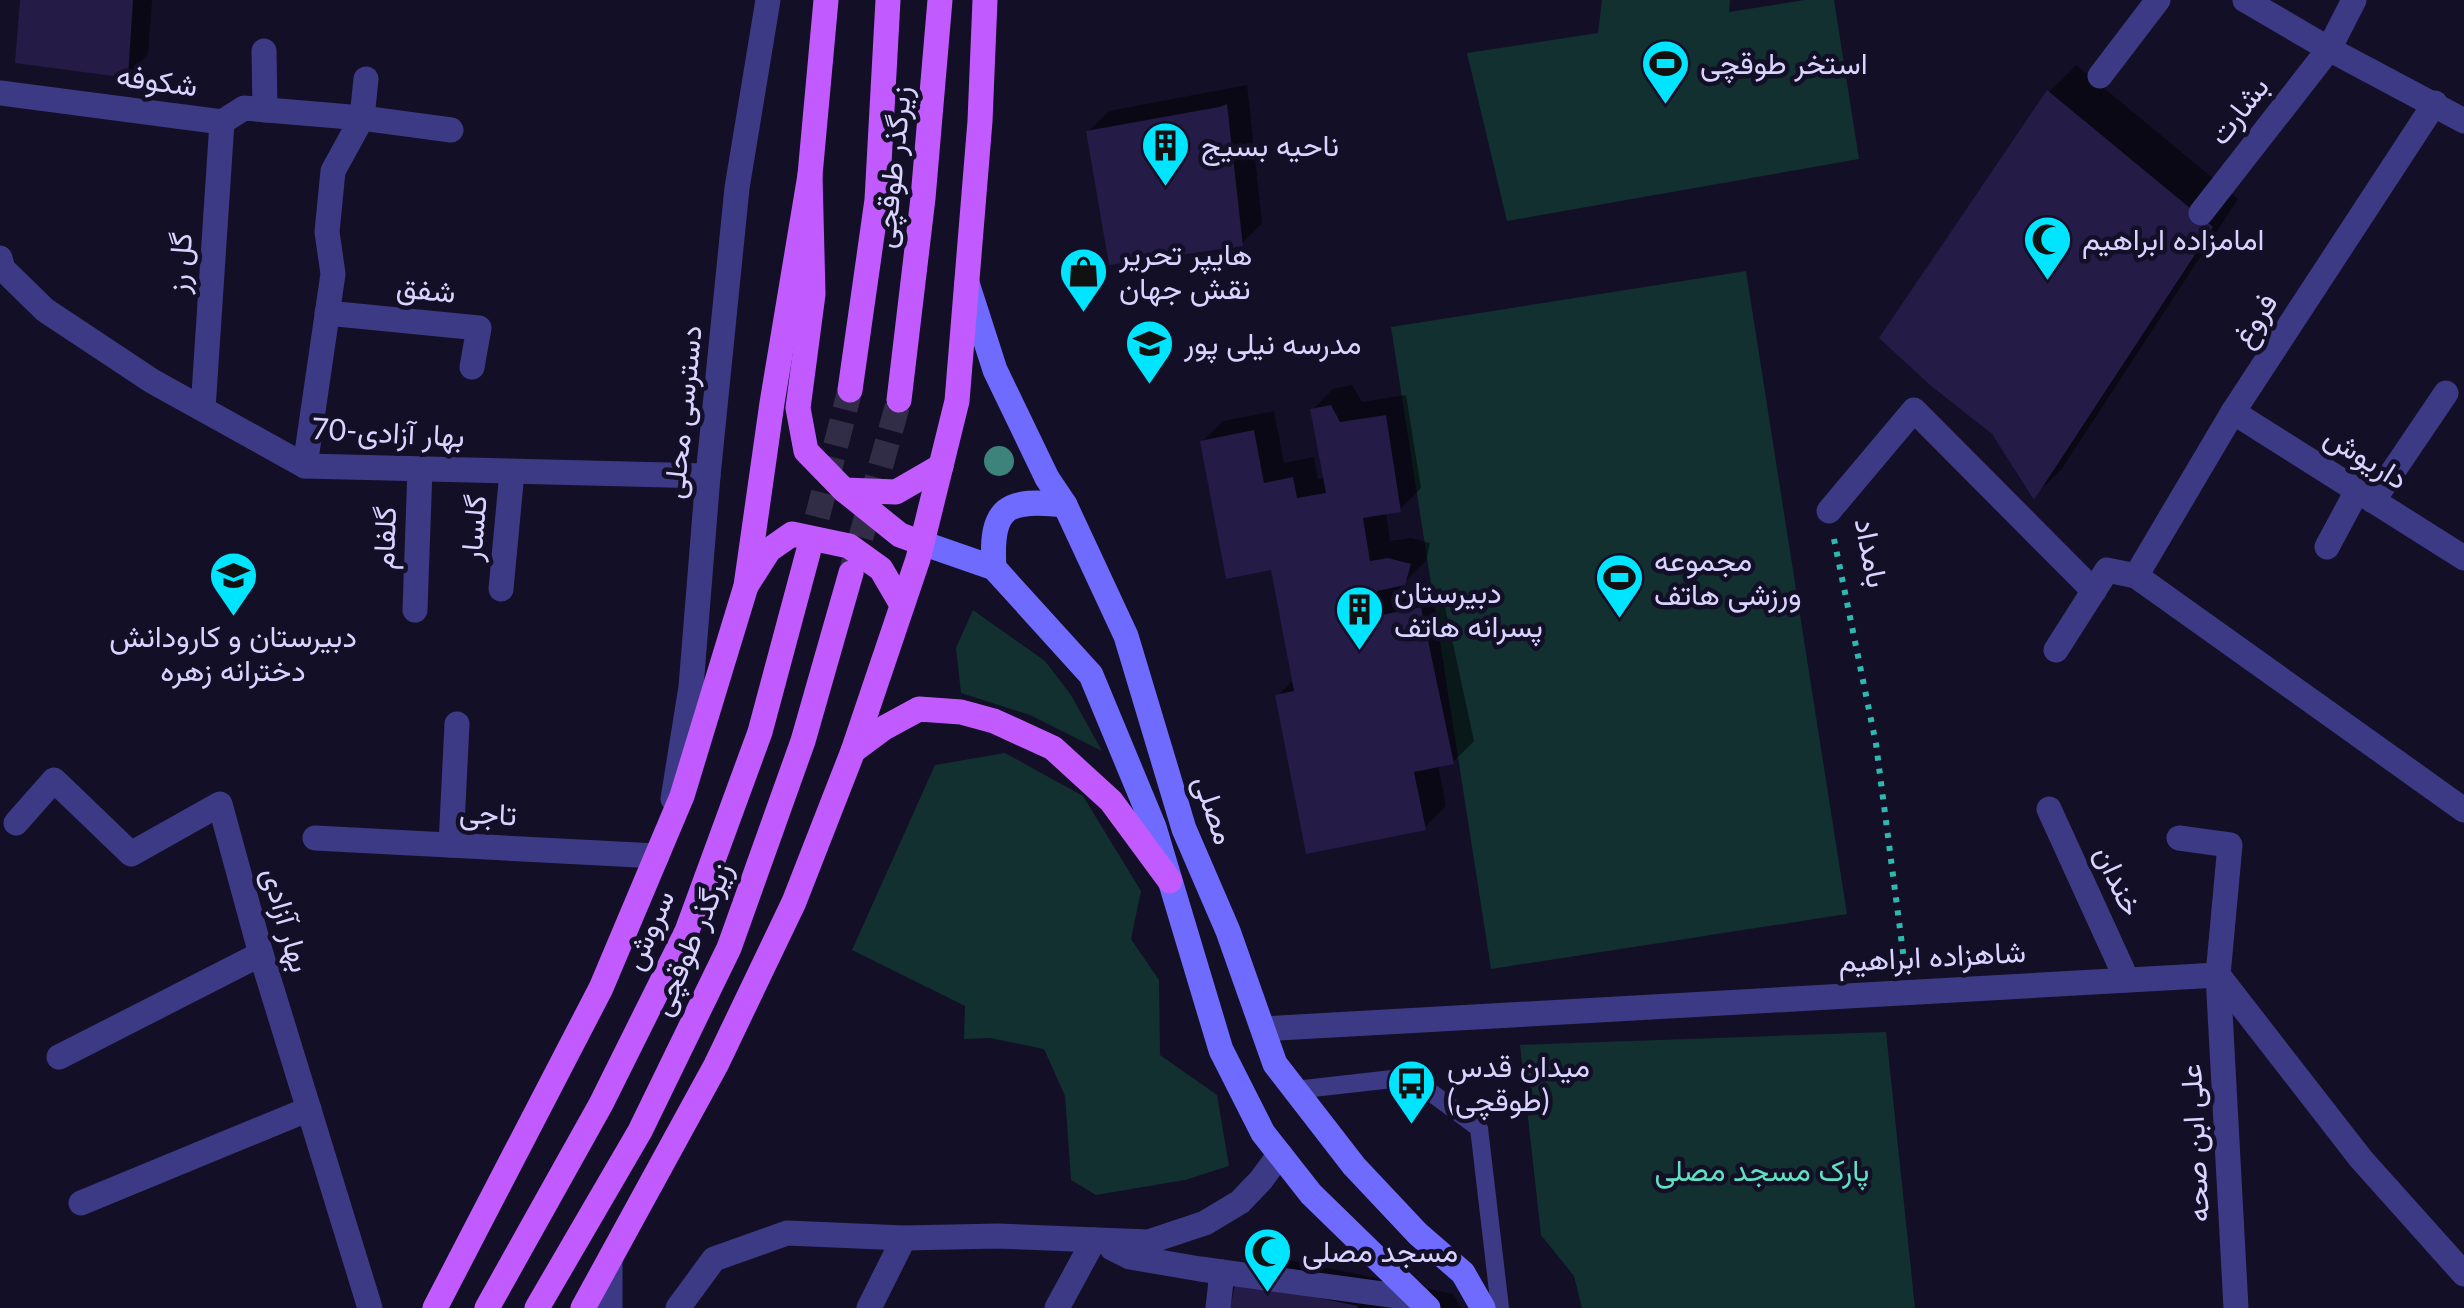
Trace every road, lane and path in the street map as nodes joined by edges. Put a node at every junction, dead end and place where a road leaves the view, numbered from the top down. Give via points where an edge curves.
1 (768, 0) edge
2 (826, 0) edge
3 (888, 0) edge
4 (940, 0) edge
5 (985, 0) edge
6 (2158, 0) edge
7 (2245, 0) edge
8 (2354, 0) edge
9 (2328, 49) junction
10 (264, 50) dead end
11 (2100, 76) dead end
12 (366, 79) dead end
13 (0, 92) edge
14 (2435, 103) junction
15 (264, 110) junction
16 (362, 118) junction
17 (2464, 121) edge
18 (222, 122) junction
19 (451, 130) dead end
20 (810, 175) junction
21 (2202, 213) dead end
22 (1, 266) edge
23 (967, 283) junction
24 (327, 313) junction
25 (472, 367) dead end
26 (850, 390) tunnel mouth
27 (2446, 393) dead end
28 (900, 400) tunnel mouth
29 (203, 409) junction
30 (2234, 412) junction
31 (304, 466) junction
32 (941, 466) junction
33 (420, 469) junction
34 (512, 472) junction
35 (708, 476) junction
36 (844, 490) junction
37 (2365, 496) junction
38 (1065, 505) junction
39 (1829, 511) joint
40 (922, 543) junction
41 (2327, 547) dead end
42 (808, 552) tunnel mouth
43 (2464, 558) edge
44 (994, 568) junction
45 (851, 572) tunnel mouth
46 (2136, 576) junction
47 (746, 586) junction
48 (501, 590) dead end
49 (2094, 591) junction
50 (902, 605) junction
51 (414, 610) dead end
52 (2056, 650) dead end
53 (458, 724) dead end
54 (853, 751) junction
55 (2049, 809) dead end
56 (2464, 810) edge
57 (16, 823) dead end
58 (314, 838) dead end
59 (2179, 838) dead end
60 (662, 844) junction
61 (451, 845) junction
62 (1170, 881) junction
63 (261, 954) junction
64 (2218, 975) junction
65 (2128, 980) junction
66 (1908, 991) junction
67 (1263, 1029) junction
68 (59, 1057) dead end
69 (1296, 1090) junction
70 (309, 1109) junction
71 (1280, 1154) junction
72 (81, 1202) dead end
73 (904, 1238) junction
74 (1094, 1240) junction
75 (610, 1258) junction
76 (1222, 1272) junction
77 (2464, 1274) edge
78 (1424, 1303) edge
79 (370, 1308) edge
80 (435, 1308) edge
81 (487, 1308) edge
82 (537, 1308) edge
83 (582, 1308) edge
84 (610, 1308) edge
85 (678, 1308) edge
86 (869, 1308) edge
87 (1057, 1308) edge
88 (1218, 1308) edge
89 (1483, 1308) edge
90 (1500, 1308) edge
91 (2236, 1308) edge

1 - 35 street, دسترسی محلی via 737,188
2 - 20 main road
3 - 26 main road, زیرگذر طوقچی via 878,200
4 - 28 main road, زیرگذر طوقچی
5 - 23 main road
6 - 11 street
7 - 9 street
8 - 9 street, بشارت
9 - 14 street
9 - 21 street, بشارت
10 - 15 street
12 - 16 street
13 - 18 street, شکوفه
14 - 17 street
14 - 30 street, فروغ
15 - 16 street, شکوفه
15 - 18 street, شکوفه via 244,108
16 - 19 street, شکوفه
16 - 24 street via 333,171
18 - 29 street, گل رز
20 - 36 main road, bridge via 813,294 798,408 806,451
20 - 47 main road
22 - 29 street, 70-بهار آزادی via 44,310
23 - 32 main road via 957,400
23 - 38 main road, مصلی via 994,370
24 - 25 street, شفق via 479,328
24 - 31 street
27 - 37 street
29 - 31 street, 70-بهار آزادی
30 - 37 street, داریوش
30 - 46 street, فروغ
31 - 33 street, 70-بهار آزادی
32 - 36 main road, bridge via 896,492
32 - 40 main road
33 - 34 street, 70-بهار آزادی
33 - 51 street, گلفام
34 - 35 street, 70-بهار آزادی
34 - 48 street, گلسار
35 - 60 street, دسترسی محلی via 691,687
36 - 40 main road, bridge via 900,535
37 - 41 street
37 - 43 street, داریوش
38 - 44 main road via 1014,506 996,522
38 - 67 main road, مصلی via 1126,636 1184,829
39 - 49 street, بامداد via 1914,410
39 - 66 path, بامداد via 1876,744
40 - 44 main road, مصلی
40 - 50 main road
42 - 81 main road, سروش via 760,732 687,931 602,1104
44 - 62 main road, مصلی via 1091,675
45 - 82 main road, زیرگذر طوقچی via 803,742 729,948 640,1131
46 - 49 street via 2108,570
46 - 56 street
47 - 50 main road, bridge via 769,550 792,534 849,546 881,570
47 - 60 main road
49 - 52 street
50 - 54 main road
53 - 61 street
54 - 62 main road via 919,709 994,722 1053,748 1111,801
54 - 75 main road via 794,902 716,1065
55 - 65 street, خندان
57 - 63 street, بهار آزادی via 54,780 131,854 220,804
58 - 61 street, تاجی
59 - 64 street, علی ابن صحه via 2230,845
60 - 61 street, تاجی
60 - 80 main road via 601,988
62 - 71 main road, مصلی via 1221,1050
63 - 68 street
63 - 70 street, بهار آزادی
64 - 65 street, شاهزاده ابراهیم
64 - 77 street via 2361,1159
64 - 91 street, علی ابن صحه
65 - 66 street, شاهزاده ابراهیم
66 - 67 street, شاهزاده ابراهیم
67 - 69 main road, مصلی via 1275,1064
69 - 89 main road, مصلی via 1367,1180 1463,1273
69 - 90 lane via 1410,1078 1479,1128
70 - 72 street
70 - 79 street, بهار آزادی
71 - 74 street via 1240,1202 1205,1222 1148,1242
71 - 78 main road, مصلی
73 - 74 street
73 - 85 street via 787,1232 714,1259
73 - 86 street
74 - 76 street via 1130,1257
74 - 87 street
75 - 83 main road
75 - 84 street
76 - 78 street
76 - 88 street

